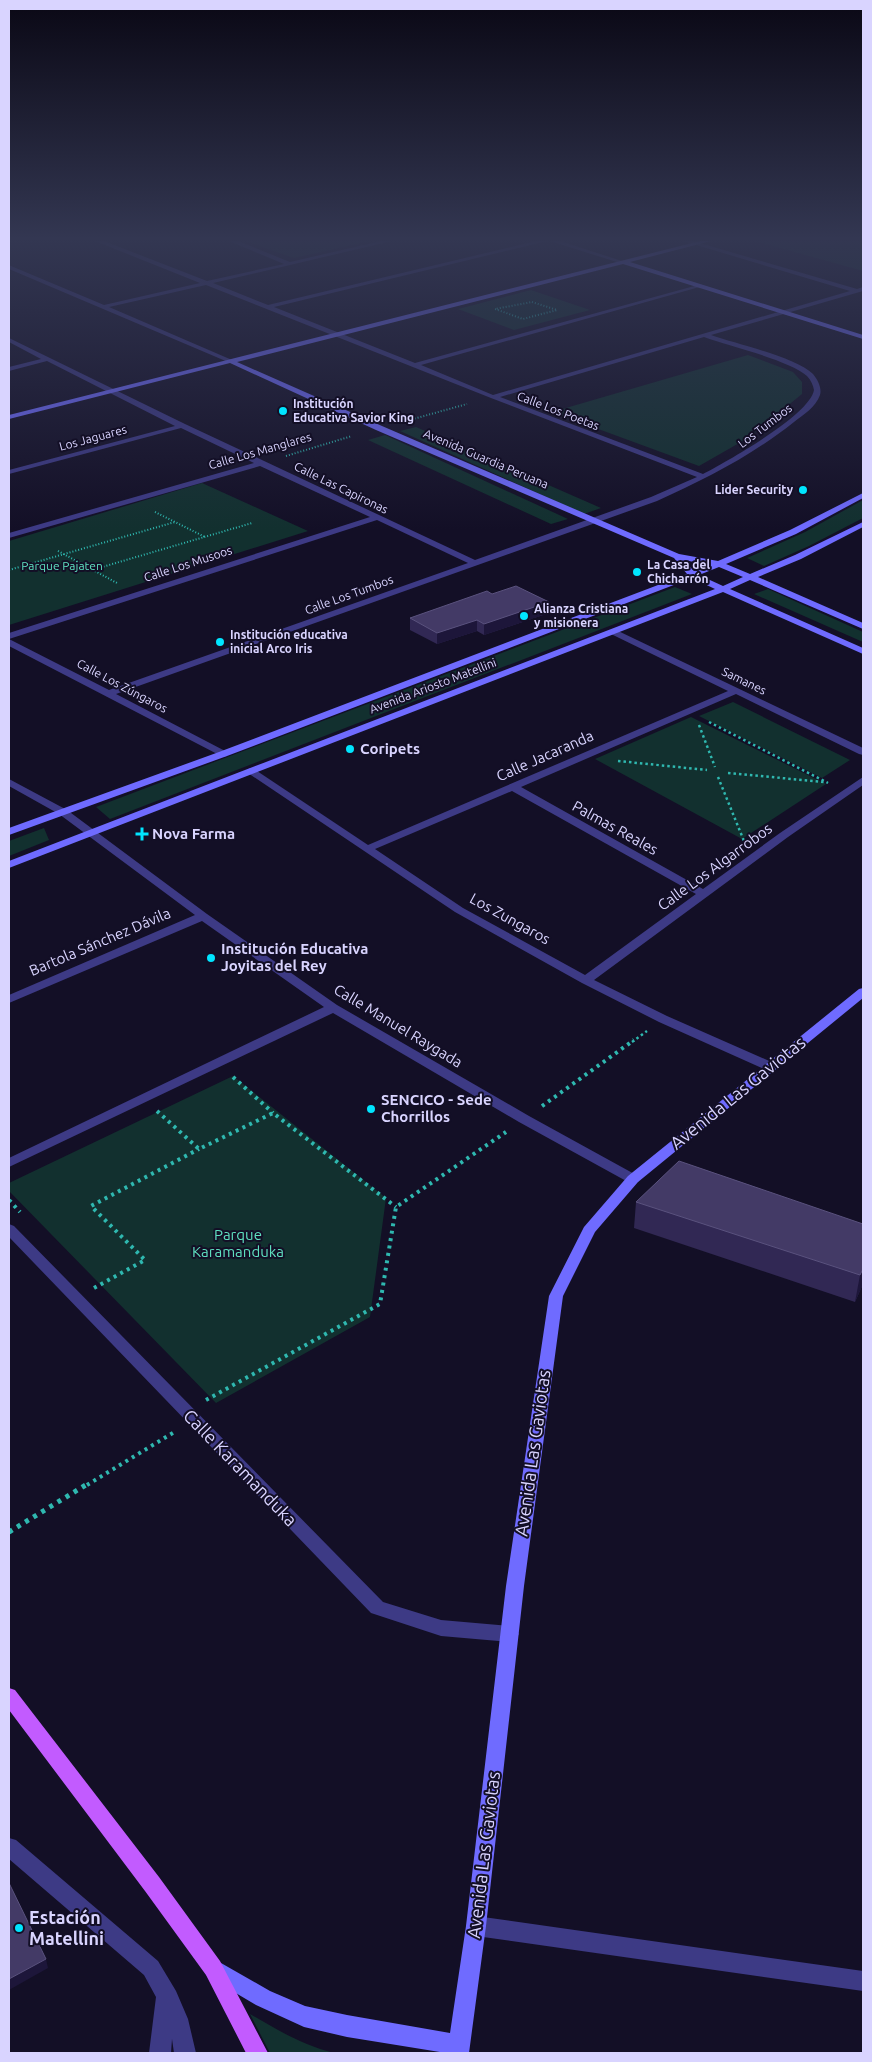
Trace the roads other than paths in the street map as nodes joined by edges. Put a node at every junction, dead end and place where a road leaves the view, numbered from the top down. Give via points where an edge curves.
1 (174, 337) edge
2 (325, 337) edge
3 (346, 337) edge
4 (515, 337) edge
5 (695, 337) edge
6 (709, 337) edge
7 (9, 340) edge
8 (48, 359) junction
9 (230, 361) junction
10 (414, 365) junction
11 (9, 369) edge
12 (113, 391) junction
13 (492, 397) junction
14 (9, 418) edge
15 (182, 426) junction
16 (261, 463) junction
17 (9, 472) edge
18 (705, 477) junction
19 (863, 494) edge
20 (375, 518) junction
21 (595, 519) junction
22 (863, 524) edge
23 (9, 536) edge
24 (677, 556) junction
25 (475, 564) junction
26 (720, 564) junction
27 (692, 575) junction
28 (750, 577) junction
29 (722, 589) junction
30 (863, 626) edge
31 (614, 632) junction
32 (9, 636) edge
33 (9, 642) edge
34 (863, 651) edge
35 (736, 691) junction
36 (111, 694) junction
37 (863, 752) edge
38 (223, 754) junction
39 (250, 771) junction
40 (863, 780) edge
41 (9, 782) edge
42 (513, 787) junction
43 (63, 812) junction
44 (9, 832) edge
45 (92, 833) junction
46 (366, 849) junction
47 (9, 865) edge
48 (704, 894) junction
49 (203, 916) junction
50 (586, 980) junction
51 (863, 992) edge
52 (9, 998) edge
53 (333, 1008) junction
54 (771, 1066) junction
55 (9, 1163) edge
56 (633, 1179) junction
57 (9, 1229) edge
58 (510, 1634) junction
59 (9, 1696) edge
60 (9, 1847) edge
61 (476, 1926) junction
62 (213, 1968) junction
63 (863, 1981) edge
64 (167, 1994) junction
65 (459, 2049) edge
66 (160, 2053) edge
67 (185, 2053) edge
68 (257, 2053) edge

1 - 9 street, Avenida Guardia Peruana
2 - 9 street
3 - 10 street, Calle Los Poetas
4 - 10 street
5 - 13 street
6 - 18 street, Los Tumbos via 801,369 811,376 817,394 807,408 756,448
7 - 8 street, Calle Las Capironas
8 - 11 street
8 - 12 street, Calle Las Capironas
9 - 12 street
9 - 21 street, Avenida Guardia Peruana
10 - 13 street, Calle Los Poetas
12 - 14 street
12 - 15 street, Calle Las Capironas
13 - 18 street, Calle Los Poetas
15 - 16 street, Calle Las Capironas
15 - 17 street, Los Jaguares
16 - 20 street, Calle Las Capironas
16 - 23 street, Calle Los Manglares
18 - 21 street, Los Tumbos
19 - 26 street, Avenida Ariosto Matellini via 793,532
20 - 25 street, Calle Las Capironas
20 - 32 street, Calle Los Musoos
21 - 24 street, Avenida Guardia Peruana
21 - 25 street, Calle Los Tumbos
22 - 28 street, Avenida Ariosto Matellini
24 - 26 street, Avenida Guardia Peruana
24 - 27 street, Avenida Guardia Peruana
25 - 36 street, Calle Los Tumbos
26 - 27 street, Avenida Ariosto Matellini
26 - 28 street, Avenida Guardia Peruana
27 - 29 street, Avenida Guardia Peruana
27 - 38 street, Avenida Ariosto Matellini
28 - 29 street, Avenida Ariosto Matellini
28 - 30 street, Avenida Guardia Peruana
29 - 31 street, Avenida Ariosto Matellini
29 - 34 street, Avenida Guardia Peruana
31 - 35 street, Samanes
31 - 39 street, Avenida Ariosto Matellini
33 - 36 street, Calle Los Zúngaros
35 - 37 street, Samanes
35 - 42 street, Calle Jacaranda via 692,714
36 - 38 street, Calle Los Zúngaros
38 - 43 street, Avenida Ariosto Matellini
39 - 45 street, Avenida Ariosto Matellini
39 - 46 street, Los Zungaros
40 - 48 street, Calle Los Algarrobos
41 - 43 street, Calle Manuel Raygada
42 - 46 street, Calle Jacaranda
42 - 48 street, Palmas Reales
43 - 44 street, Avenida Ariosto Matellini
43 - 45 street, Calle Manuel Raygada
45 - 47 street, Avenida Ariosto Matellini
45 - 49 street, Calle Manuel Raygada
46 - 50 street, Los Zungaros via 459,910
48 - 50 street, Calle Los Algarrobos
49 - 52 street, Bartola Sánchez Dávila
49 - 53 street, Calle Manuel Raygada
50 - 54 street, Los Zungaros via 663,1019
51 - 54 street, Avenida Las Gaviotas
53 - 55 street
53 - 56 street, Calle Manuel Raygada
54 - 56 street, Avenida Las Gaviotas
56 - 58 street, Avenida Las Gaviotas via 589,1230 556,1296
57 - 58 street, Calle Karamanduka via 377,1608 441,1628
58 - 61 street, Avenida Las Gaviotas
59 - 62 main road
60 - 64 street via 151,1968
61 - 63 street
61 - 65 street, Avenida Las Gaviotas
62 - 65 street, Avenida Las Gaviotas via 263,1998 304,2016
62 - 68 main road
64 - 66 street
64 - 67 street via 180,2028

